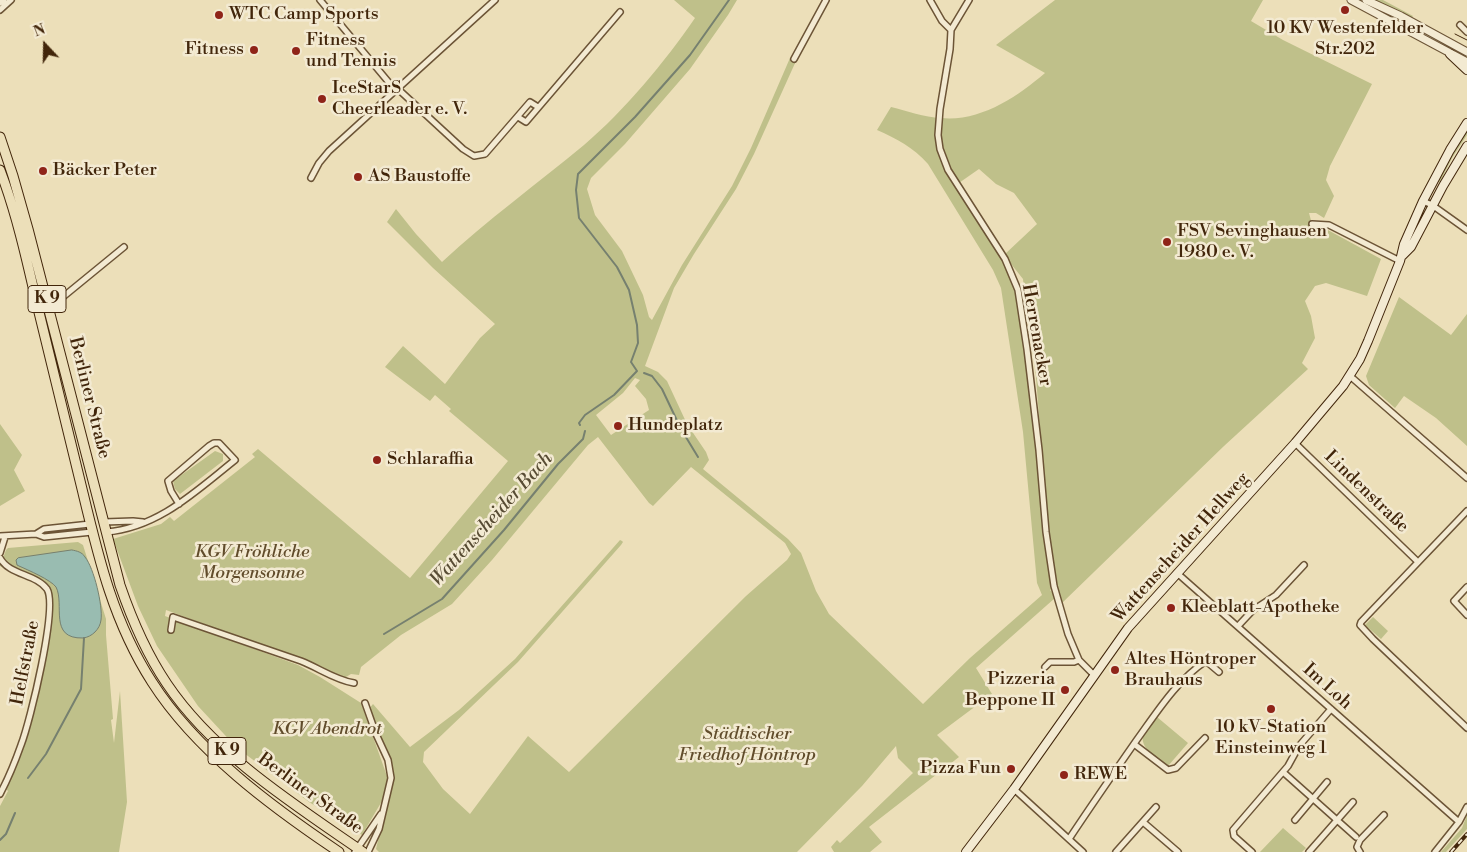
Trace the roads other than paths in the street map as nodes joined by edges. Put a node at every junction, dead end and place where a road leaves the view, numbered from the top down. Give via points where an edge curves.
1 (4, 0) edge
2 (10, 0) edge
3 (320, 0) edge
4 (495, 0) edge
5 (826, 0) edge
6 (930, 0) edge
7 (969, 0) edge
8 (1351, 0) edge
9 (1366, 0) edge
10 (0, 3) edge
11 (0, 10) edge
12 (620, 12) dead end
13 (1460, 25) dead end
14 (951, 30) junction
15 (1467, 32) edge
16 (1467, 52) edge
17 (1450, 54) junction
18 (794, 59) dead end
19 (1467, 62) edge
20 (1467, 70) edge
21 (397, 90) junction
22 (538, 107) junction
23 (518, 117) junction
24 (1467, 123) edge
25 (0, 137) edge
26 (1467, 146) edge
27 (0, 170) edge
28 (311, 178) dead end
29 (1423, 201) junction
30 (1432, 205) junction
31 (1312, 224) dead end
32 (1467, 230) edge
33 (124, 247) dead end
34 (1401, 258) junction
35 (48, 304) junction
36 (1350, 376) junction
37 (1295, 443) junction
38 (1467, 478) edge
39 (179, 504) junction
40 (1467, 511) edge
41 (104, 522) junction
42 (143, 522) junction
43 (91, 528) junction
44 (106, 532) junction
45 (3, 536) edge
46 (0, 553) edge
47 (0, 558) edge
48 (1418, 562) junction
49 (1304, 565) dead end
50 (1177, 573) junction
51 (1467, 587) edge
52 (1467, 615) edge
53 (1238, 626) junction
54 (171, 630) dead end
55 (1079, 660) junction
56 (1045, 668) dead end
57 (1220, 672) dead end
58 (1094, 675) junction
59 (354, 684) dead end
60 (365, 704) dead end
61 (1331, 709) junction
62 (1467, 728) edge
63 (1205, 738) dead end
64 (1134, 744) junction
65 (1283, 772) junction
66 (1327, 782) dead end
67 (1014, 789) junction
68 (0, 794) edge
69 (1312, 798) junction
70 (1353, 802) dead end
71 (1156, 806) dead end
72 (1467, 807) edge
73 (383, 812) junction
74 (1384, 815) dead end
75 (1295, 820) dead end
76 (1336, 820) junction
77 (1143, 822) junction
78 (1459, 822) junction
79 (1356, 837) dead end
80 (1069, 839) junction
81 (358, 851) edge
82 (339, 852) edge
83 (368, 852) edge
84 (966, 852) edge
85 (1083, 852) edge
86 (1116, 852) edge
87 (1178, 852) edge
88 (1252, 852) edge
89 (1309, 852) edge
90 (1360, 852) edge
91 (1436, 852) edge

1 - 10 street
2 - 11 street
3 - 21 street
4 - 21 street
5 - 18 street
6 - 14 street
7 - 14 street, Herrenacker
8 - 17 street
9 - 16 street
12 - 22 street
13 - 15 street
14 - 55 street, Herrenacker via 940,109 940,149 948,170 1005,259 1018,290 1054,583
17 - 19 street
17 - 20 main road
21 - 23 street via 474,156 485,154
21 - 28 street via 329,151
22 - 23 street via 526,122
22 - 23 street via 530,102
24 - 29 main road, Wattenscheider Hellweg
25 - 35 main road, Berliner Straße / K 9
26 - 30 main road, Wattenscheider Hellweg
27 - 43 main road, Berliner Straße / K 9 via 20,231
29 - 30 street
29 - 34 main road, Wattenscheider Hellweg
30 - 32 street
30 - 34 main road, Wattenscheider Hellweg via 1411,247
31 - 34 street via 1329,225
33 - 35 street via 58,301
34 - 36 main road, Wattenscheider Hellweg via 1368,341
35 - 41 main road, Berliner Straße / K 9
36 - 37 main road, Wattenscheider Hellweg
36 - 38 street
37 - 48 street, Lindenstraße
37 - 50 main road, Wattenscheider Hellweg
39 - 39 street via 168,481 209,446 220,443 235,460
39 - 42 street via 160,517
40 - 48 street
41 - 42 street
41 - 43 main road
41 - 44 main road, Berliner Straße / K 9
42 - 44 street via 134,528
43 - 44 main road
43 - 45 street via 44,529 36,534
43 - 82 main road, Berliner Straße / K 9 via 117,615 138,659 170,707 241,779
44 - 81 main road, Berliner Straße / K 9 via 133,620 152,660 178,698 245,767
45 - 46 street
47 - 68 street, Helfstraße via 7,566 41,583 50,600 48,626 28,724
48 - 62 street via 1360,626
49 - 53 street via 1276,595 1253,610
50 - 53 street, Im Loh
50 - 58 main road, Wattenscheider Hellweg via 1128,628
51 - 52 street via 1454,601
53 - 61 street, Im Loh
54 - 59 street via 173,617 301,661
55 - 56 street via 1050,662
55 - 58 street, Herrenacker
57 - 64 street via 1206,661 1192,670 1175,687
58 - 67 main road, Wattenscheider Hellweg
60 - 73 street via 388,760 391,778
61 - 65 street via 1299,746
61 - 78 street, Im Loh
63 - 64 street via 1176,768 1168,770
64 - 80 street
65 - 69 street
65 - 88 street via 1233,830 1234,836
66 - 69 street
67 - 80 street
67 - 84 main road, Wattenscheider Hellweg
69 - 75 street
69 - 76 street
70 - 76 street
71 - 77 street
72 - 78 street
73 - 81 street
73 - 83 street
74 - 90 street via 1360,840 1357,847
76 - 79 street
76 - 89 street
77 - 86 street
77 - 87 street
78 - 91 street
80 - 85 street

